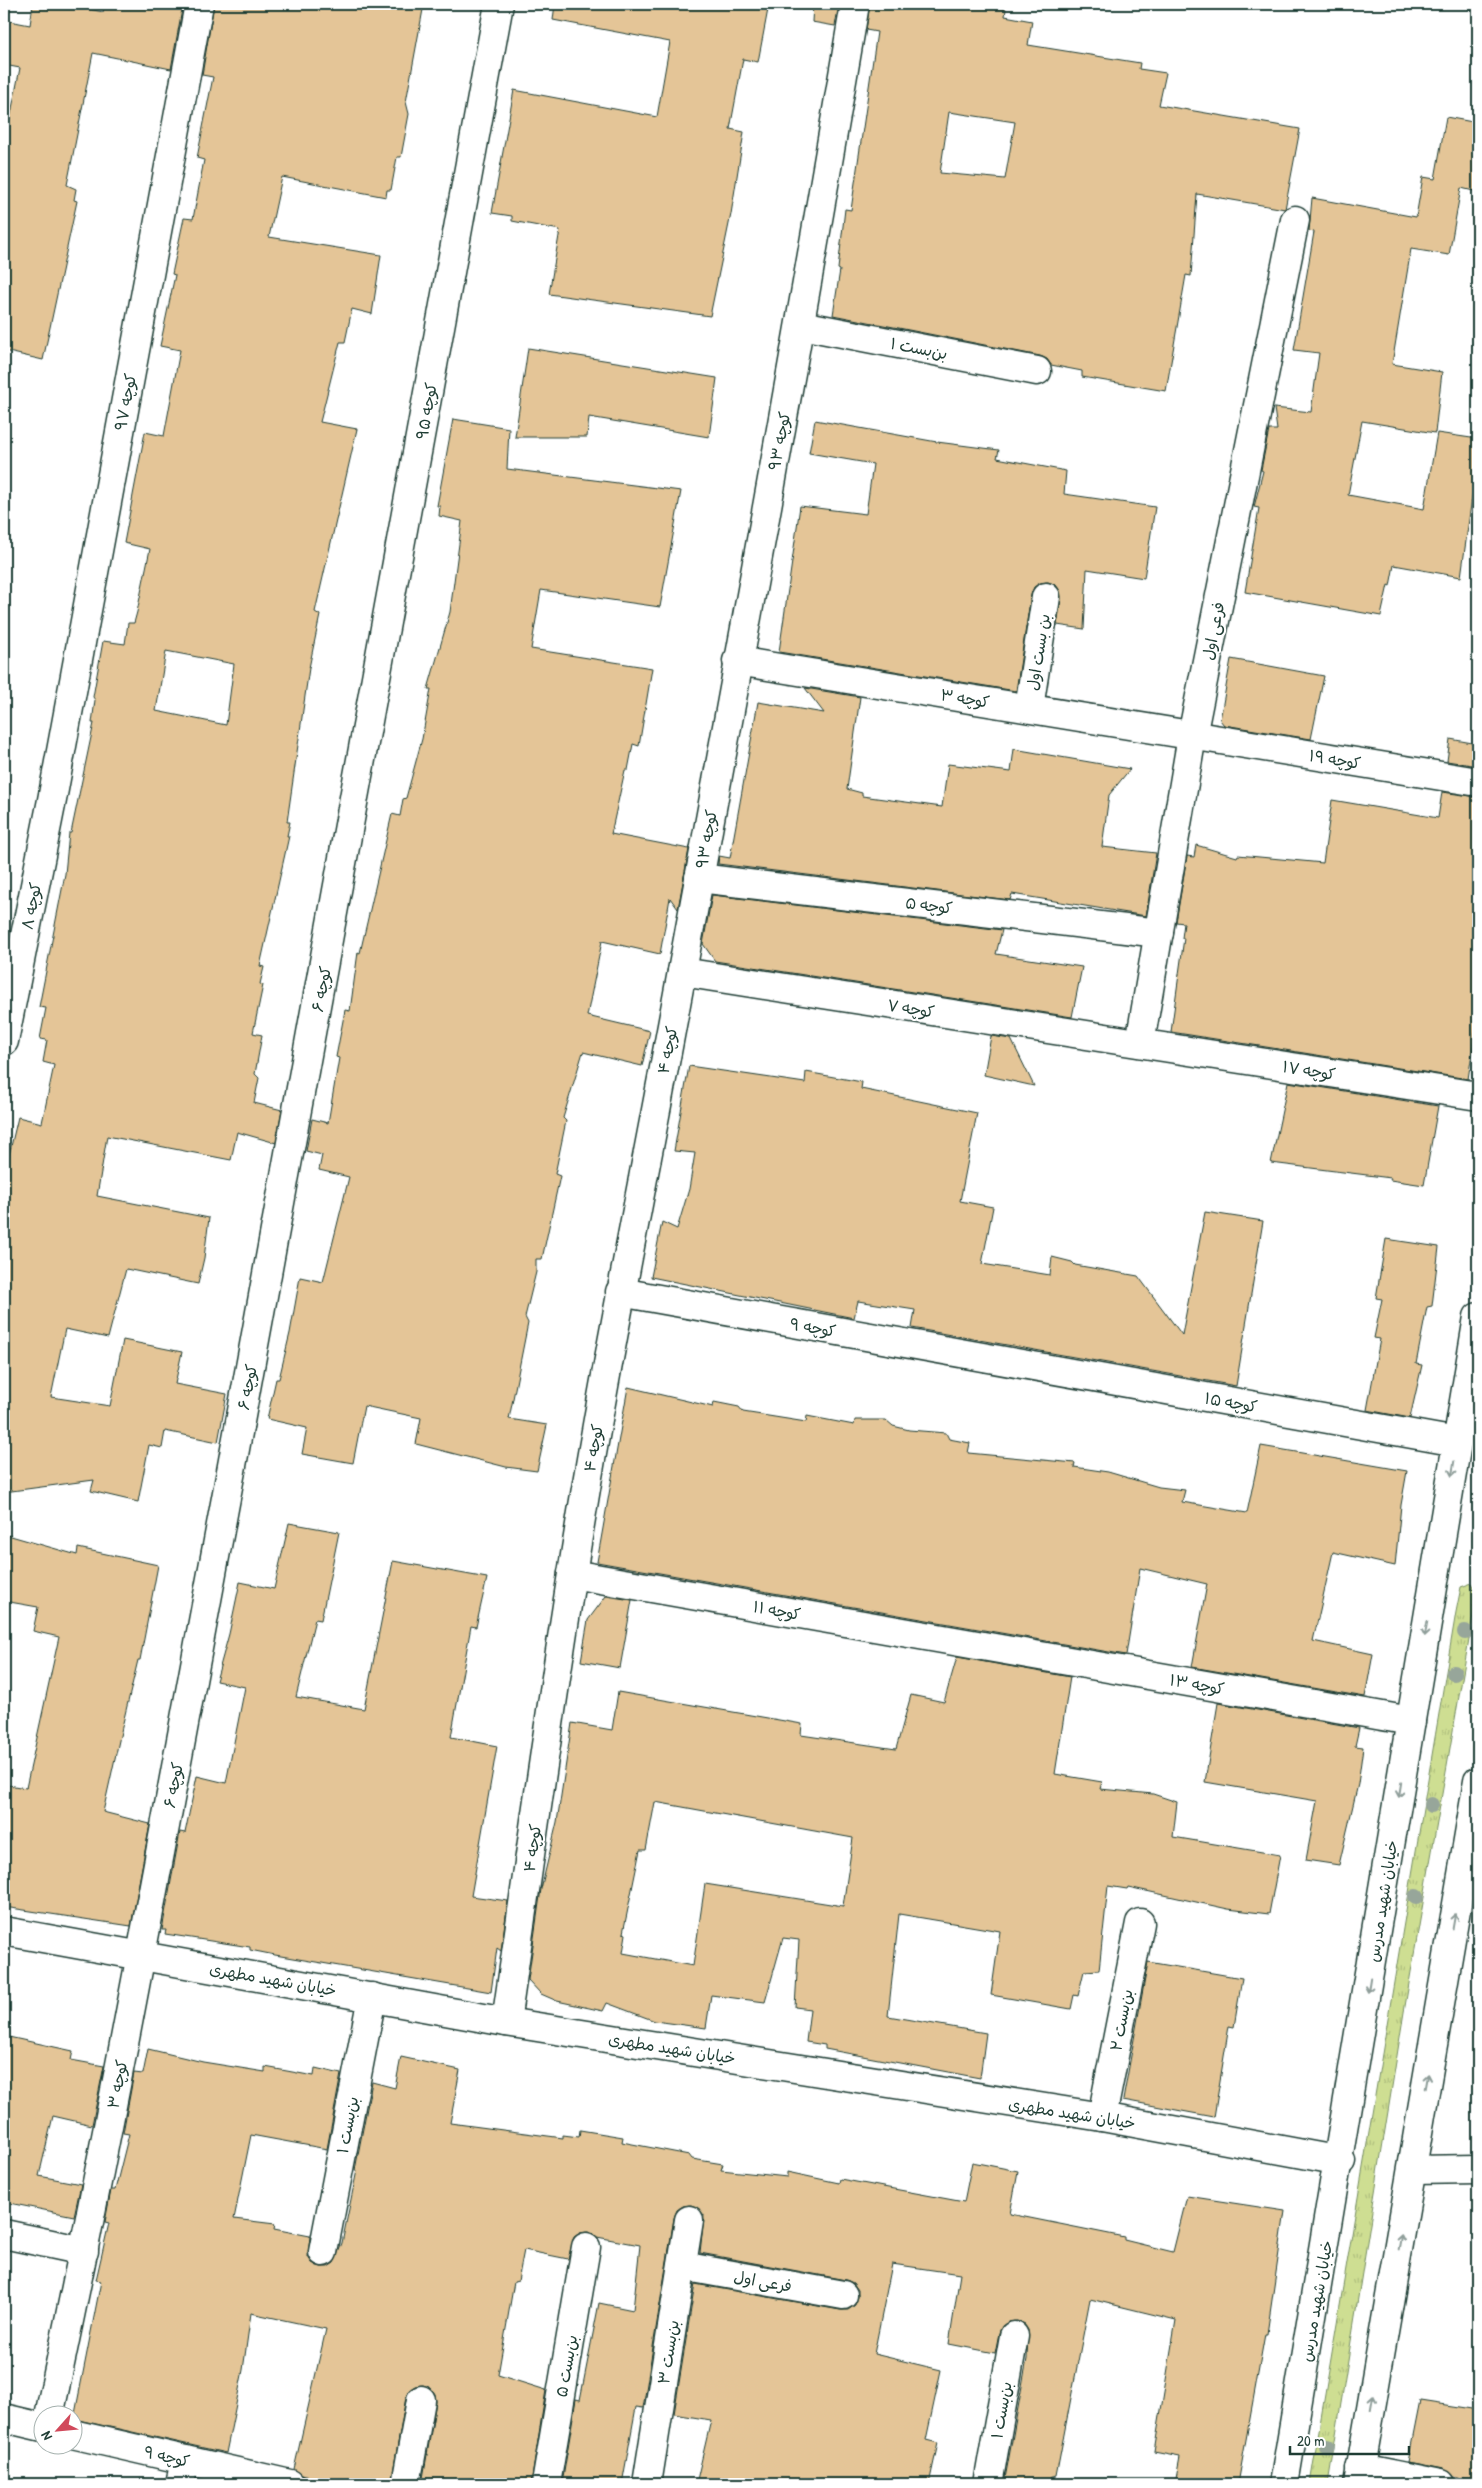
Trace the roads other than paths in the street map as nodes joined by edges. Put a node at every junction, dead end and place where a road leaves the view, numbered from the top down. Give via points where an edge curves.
1 (199, 4) edge
2 (499, 4) edge
3 (855, 4) edge
4 (1295, 220) dead end
5 (801, 325) junction
6 (1037, 370) dead end
7 (1046, 596) dead end
8 (737, 661) junction
9 (1029, 708) junction
10 (1192, 736) junction
11 (1478, 782) edge
12 (52, 800) joint
13 (352, 819) joint
14 (699, 878) junction
15 (1159, 933) junction
16 (682, 972) junction
17 (4, 1041) edge
18 (1140, 1043) junction
19 (1478, 1096) edge
20 (620, 1292) junction
21 (1478, 1318) edge
22 (1006, 1361) joint
23 (1457, 1442) junction
24 (572, 1574) junction
25 (983, 1646) joint
26 (1411, 1721) junction
27 (1478, 1781) edge
28 (1140, 1923) dead end
29 (4, 1931) edge
30 (141, 1956) junction
31 (372, 1998) junction
32 (506, 2022) junction
33 (1102, 2118) junction
34 (1341, 2161) junction
35 (1478, 2169) edge
36 (1412, 2170) junction
37 (689, 2220) dead end
38 (4, 2234) edge
39 (586, 2247) dead end
40 (84, 2251) junction
41 (323, 2252) dead end
42 (682, 2266) junction
43 (843, 2295) dead end
44 (1014, 2336) dead end
45 (421, 2400) dead end
46 (51, 2406) edge
47 (4, 2418) edge
48 (32, 2425) edge
49 (82, 2437) edge
50 (183, 2472) edge
51 (1359, 2476) edge
52 (290, 2484) edge
53 (406, 2484) edge
54 (546, 2484) edge
55 (647, 2484) edge
56 (988, 2484) edge
57 (1284, 2484) edge
58 (1441, 2484) edge

1 - 12 street, کوچه ۹۷
2 - 13 street, کوچه ۹۵
3 - 5 street, کوچه ۹۳
4 - 10 street, فرعی اول
5 - 6 street, بن‌بست ۱
5 - 8 street, کوچه ۹۳
7 - 9 street, بن بست اول
8 - 9 street, کوچه ۳
8 - 14 street, کوچه ۹۳
9 - 10 street, کوچه ۳
10 - 11 street, کوچه ۱۹
10 - 15 street, فرعی اول
12 - 17 street, کوچه ۸
13 - 30 street, کوچه ۶
14 - 15 street, کوچه ۵
14 - 16 street, کوچه ۴
15 - 18 street, فرعی اول
16 - 18 street, کوچه ۷
16 - 20 street, کوچه ۴
18 - 19 street, کوچه ۱۷
20 - 22 street, کوچه ۹
20 - 24 street, کوچه ۴
21 - 23 street, خیابان شهید مدرس
22 - 23 street, کوچه ۱۵
23 -> 26 street, خیابان شهید مدرس
24 - 25 street, کوچه ۱۱
24 - 32 street, کوچه ۴
25 - 26 street, کوچه ۱۳
26 -> 34 street, خیابان شهید مدرس
36 -> 27 street
28 - 33 street, بن‌بست ۲
29 - 30 street, خیابان شهید مطهری
30 - 31 street, خیابان شهید مطهری
30 - 40 street, کوچه ۳
31 - 32 street, خیابان شهید مطهری
31 - 41 street, بن‌بست ۱
32 - 33 street, خیابان شهید مطهری
33 - 34 street, خیابان شهید مطهری
34 - 57 street, خیابان شهید مدرس
35 - 36 street
51 -> 36 street
37 - 42 street, بن‌بست ۳
38 - 40 street
39 - 54 street, بن‌بست ۵
40 - 46 street
42 - 43 street, فرعی اول
42 - 55 street, بن‌بست ۳
44 - 56 street, بن‌بست ۱
45 - 53 street
47 - 48 street
49 - 50 street, کوچه ۹
50 - 52 street, کوچه ۹
51 - 58 street

